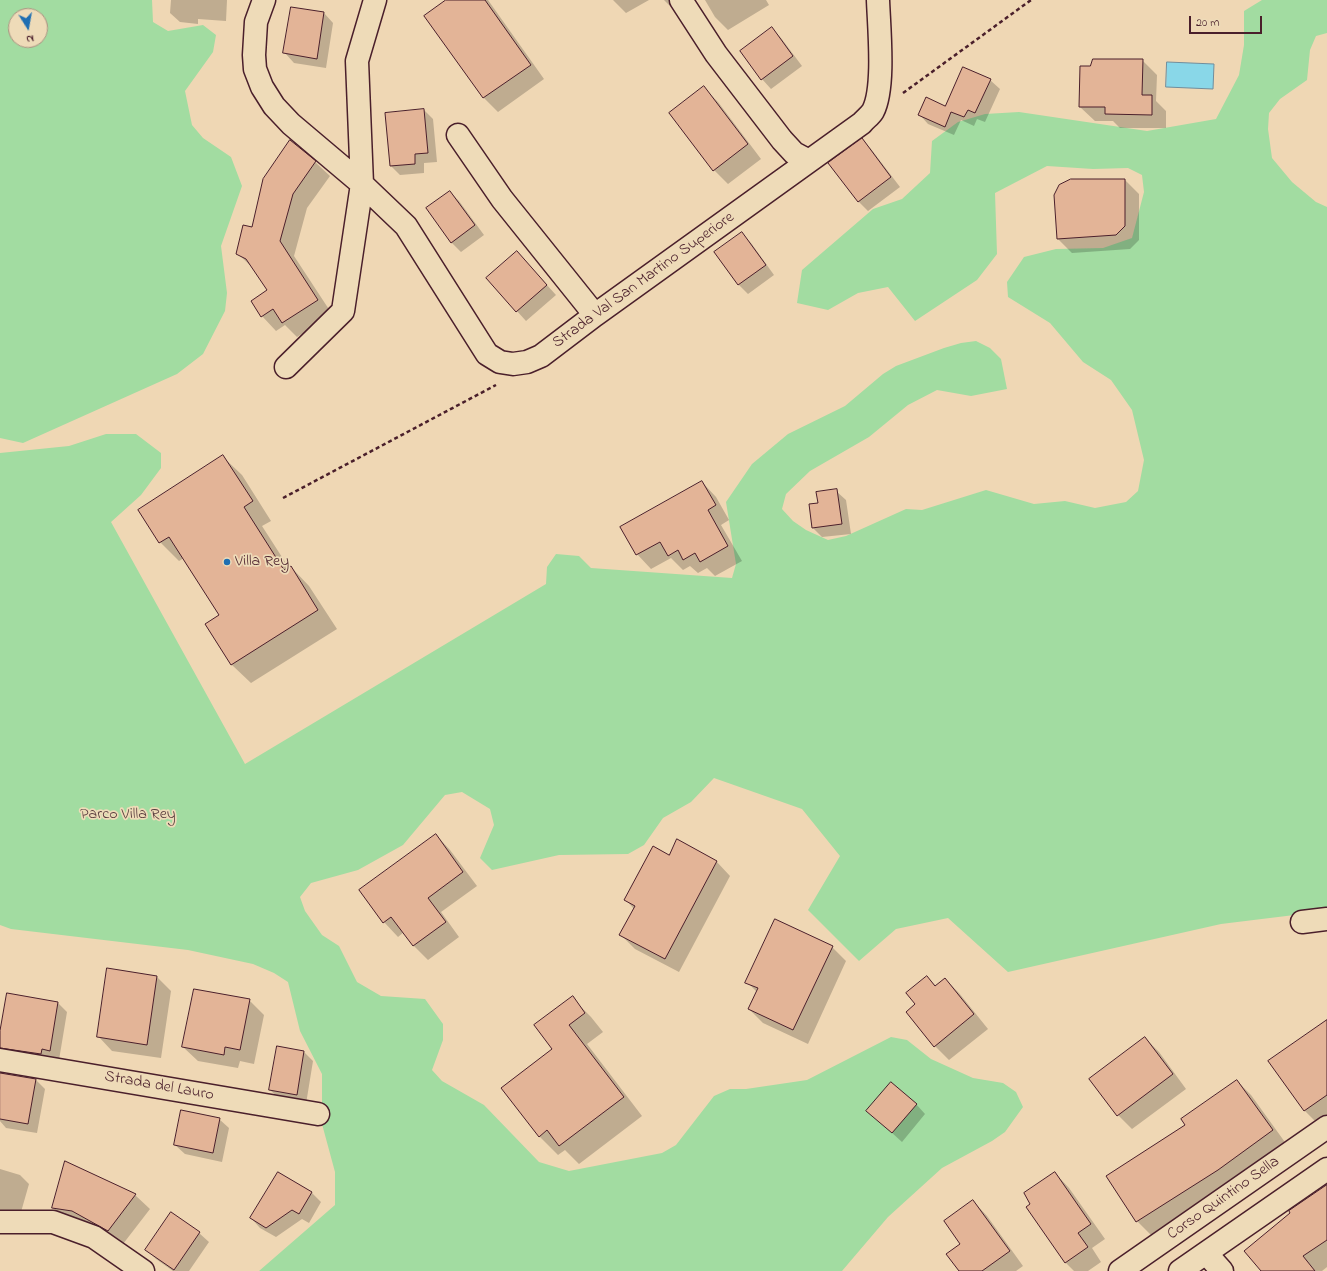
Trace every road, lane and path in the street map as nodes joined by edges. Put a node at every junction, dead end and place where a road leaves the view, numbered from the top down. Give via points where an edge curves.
1 (264, 0) edge
2 (375, 0) edge
3 (681, 0) edge
4 (878, 0) edge
5 (1031, 0) edge
6 (900, 95) dead end
7 (458, 135) dead end
8 (809, 161) junction
9 (362, 184) junction
10 (595, 315) junction
11 (286, 367) dead end
12 (497, 384) dead end
13 (283, 498) dead end
14 (1327, 919) edge
15 (1302, 922) dead end
16 (0, 1060) edge
17 (318, 1114) dead end
18 (1327, 1127) edge
19 (1327, 1168) edge
20 (0, 1222) edge
21 (1206, 1253) junction
22 (143, 1271) edge
23 (1120, 1271) edge
24 (1180, 1271) edge
25 (1222, 1271) edge

1 - 9 street, Strada Val San Martino Superiore via 256,22 254,55 255,68 262,87 274,106 291,124
2 - 9 street via 357,60
3 - 8 street via 716,54 782,140 794,153
4 - 8 street, Strada Val San Martino Superiore via 880,73 872,112 862,123
5 - 6 path
7 - 10 street via 502,199
8 - 10 street, Strada Val San Martino Superiore
9 - 10 street, Strada Val San Martino Superiore via 406,226 487,354 500,362 527,362 541,356
9 - 11 street via 343,310
12 - 13 path
14 - 15 street
16 - 17 street, Strada del Lauro
18 - 23 street, Corso Quintino Sella
19 - 21 street, Corso Quintino Sella
20 - 22 street via 53,1222 94,1237
21 - 24 street, Corso Quintino Sella
21 - 25 street

